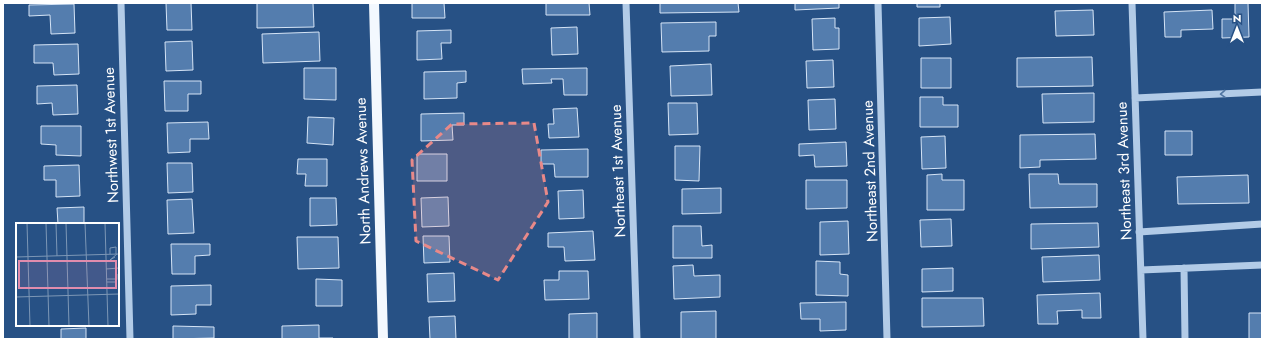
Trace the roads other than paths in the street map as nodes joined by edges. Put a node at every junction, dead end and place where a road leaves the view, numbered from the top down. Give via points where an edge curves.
1 (121, 3) edge
2 (374, 3) edge
3 (626, 3) edge
4 (878, 3) edge
5 (1132, 3) edge
6 (1262, 92) edge
7 (1135, 98) junction
8 (1262, 224) edge
9 (1139, 232) junction
10 (1262, 265) edge
11 (1184, 268) junction
12 (1141, 270) junction
13 (130, 339) edge
14 (383, 339) edge
15 (637, 339) edge
16 (887, 339) edge
17 (1143, 339) edge
18 (1185, 339) edge

1 - 13 street, Northwest 1st Avenue
2 - 14 main road, North Andrews Avenue
3 - 15 street, Northeast 1st Avenue
4 - 16 street, Northeast 2nd Avenue
5 - 7 street, Northeast 3rd Avenue
6 -> 7 street
7 - 9 street, Northeast 3rd Avenue
8 - 9 street
9 - 12 street, Northeast 3rd Avenue
10 - 11 street
11 - 12 street
11 - 18 street
12 - 17 street, Northeast 3rd Avenue

